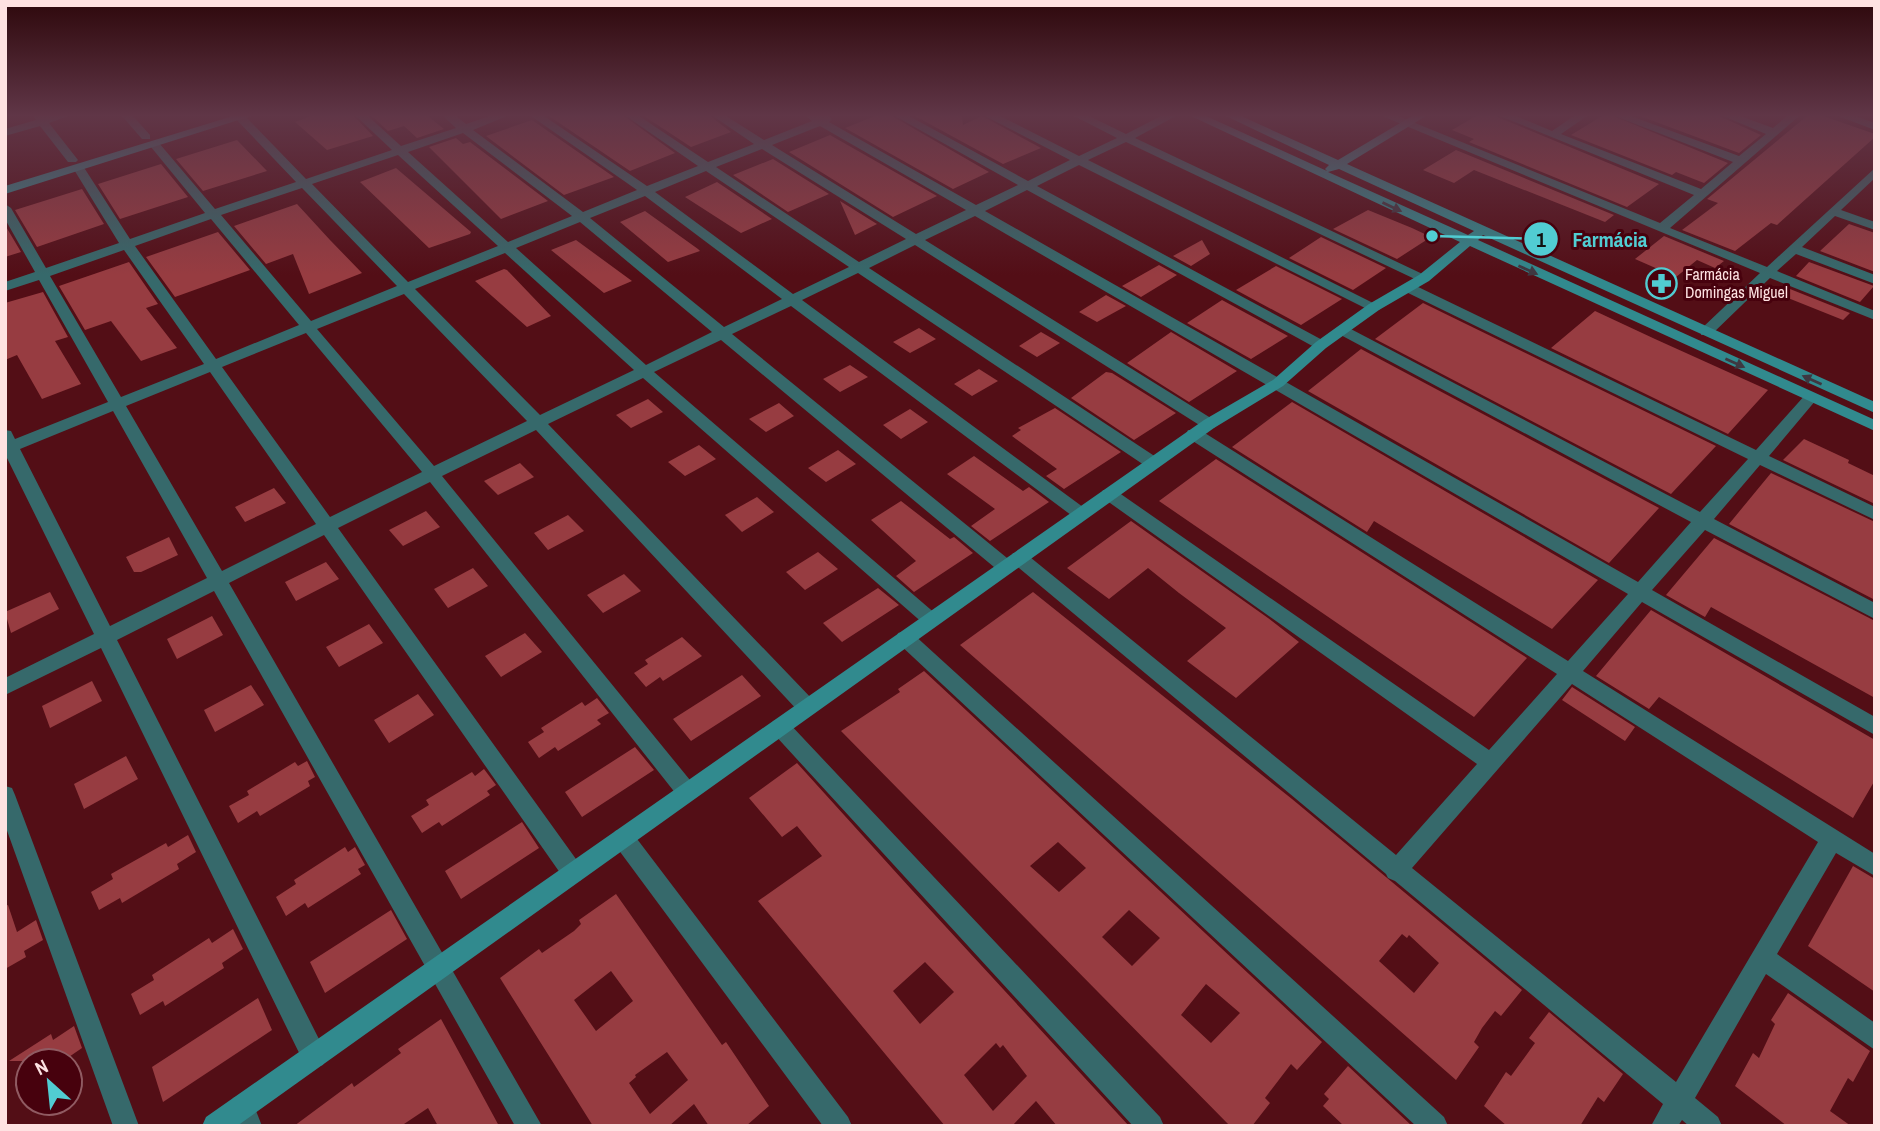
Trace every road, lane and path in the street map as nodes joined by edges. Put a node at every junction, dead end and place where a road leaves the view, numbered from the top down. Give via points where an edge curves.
1 (54, 169) edge
2 (62, 169) edge
3 (78, 169) edge
4 (174, 169) edge
5 (290, 169) edge
6 (347, 169) edge
7 (421, 169) edge
8 (516, 169) edge
9 (613, 169) edge
10 (701, 169) edge
11 (712, 169) edge
12 (803, 169) edge
13 (904, 169) edge
14 (996, 169) edge
15 (1063, 169) edge
16 (1091, 169) edge
17 (1185, 169) edge
18 (1308, 169) edge
19 (1331, 169) edge
20 (1344, 169) edge
21 (1514, 169) edge
22 (1638, 169) edge
23 (1732, 169) edge
24 (1875, 171) edge
25 (1322, 175) junction
26 (5, 180) edge
27 (304, 183) junction
28 (1028, 186) junction
29 (5, 190) edge
30 (646, 191) junction
31 (1702, 194) junction
32 (5, 208) edge
33 (973, 211) junction
34 (1835, 212) junction
35 (212, 214) junction
36 (581, 217) junction
37 (1875, 226) edge
38 (1661, 229) junction
39 (1473, 237) junction
40 (915, 239) junction
41 (126, 243) junction
42 (508, 246) junction
43 (1795, 249) junction
44 (860, 267) junction
45 (1769, 273) junction
46 (41, 274) junction
47 (1875, 279) edge
48 (1416, 283) junction
49 (5, 286) edge
50 (404, 288) junction
51 (794, 299) junction
52 (1374, 307) junction
53 (1875, 316) edge
54 (307, 326) junction
55 (1342, 330) junction
56 (1706, 332) junction
57 (722, 334) junction
58 (1321, 345) junction
59 (213, 366) junction
60 (645, 372) junction
61 (1278, 383) junction
62 (1811, 397) junction
63 (117, 403) junction
64 (1875, 408) edge
65 (538, 423) junction
66 (1875, 426) edge
67 (1201, 429) junction
68 (7, 443) edge
69 (1758, 457) junction
70 (1153, 463) junction
71 (432, 474) junction
72 (1109, 494) junction
73 (1081, 514) junction
74 (1875, 514) edge
75 (1702, 521) junction
76 (326, 527) junction
77 (1012, 562) junction
78 (219, 582) junction
79 (1640, 590) junction
80 (1875, 612) edge
81 (931, 620) junction
82 (108, 636) junction
83 (905, 638) junction
84 (1569, 674) junction
85 (5, 687) edge
86 (807, 707) junction
87 (780, 727) junction
88 (1875, 727) edge
89 (1491, 762) junction
90 (687, 792) junction
91 (5, 795) edge
92 (623, 838) junction
93 (1832, 839) junction
94 (1875, 866) edge
95 (1396, 871) junction
96 (573, 873) junction
97 (1761, 957) junction
98 (439, 968) junction
99 (1875, 1038) edge
100 (314, 1056) junction
101 (1678, 1100) junction
102 (245, 1117) edge
103 (126, 1126) edge
104 (215, 1126) edge
105 (529, 1126) edge
106 (839, 1126) edge
107 (1151, 1126) edge
108 (1435, 1126) edge
109 (1664, 1126) edge
110 (1709, 1126) edge

1 - 26 street
2 - 29 street
3 - 41 street
4 - 35 street
5 - 27 street
6 - 27 street
7 - 42 street
8 - 36 street
9 - 30 street
10 - 30 street
11 - 44 street
12 - 40 street
13 - 33 street
14 - 28 street
15 - 28 street
16 - 52 street
17 - 48 street
18 - 25 street
19 - 25 street
20 - 39 street
21 - 38 street
22 - 31 street
23 - 31 street
24 - 34 street
25 -> 39 street
27 - 35 street
27 - 50 street
28 - 33 street
28 - 58 street
30 - 36 street
30 - 51 street
31 - 38 street
32 - 46 street
33 - 40 street
33 - 61 street
34 - 37 street
34 - 43 street
35 - 41 street
35 - 54 street
36 - 42 street
36 - 57 street
38 - 45 street
39 - 48 street
39 - 56 street
39 -> 62 street
40 - 44 street
40 - 67 street
41 - 46 street
41 - 59 street
42 - 50 street
42 - 60 street
43 - 45 street
43 - 47 street
44 - 51 street
44 - 70 street
45 - 53 street
45 - 56 street
46 - 49 street
46 - 63 street
48 - 52 street
48 - 69 street
50 - 54 street
50 - 65 street
51 - 57 street
51 - 73 street
52 - 55 street
54 - 59 street
54 - 71 street
55 - 58 street
55 - 75 street
64 -> 56 street
57 - 60 street
57 - 77 street
58 - 61 street
59 - 63 street
59 - 76 street
60 - 65 street
60 - 81 street
61 - 67 street
61 - 79 street
62 - 66 street
62 - 69 street
63 - 68 street
63 - 78 street
65 - 71 street
65 - 86 street
67 - 70 street
67 - 84 street
68 - 82 street
69 - 74 street
69 - 75 street
70 - 72 street
71 - 76 street
71 - 90 street
72 - 73 street
72 - 89 street
73 - 77 street
75 - 79 street
75 - 80 street
76 - 78 street
76 - 96 street
77 - 81 street
77 - 95 street
78 - 82 street
78 - 98 street
79 - 84 street
79 - 88 street
81 - 83 street
82 - 85 street
82 - 100 street
83 - 86 street
83 - 108 street
84 - 89 street
84 - 93 street
86 - 87 street
87 - 90 street
87 - 107 street
89 - 95 street
90 - 92 street
91 - 103 street
92 - 96 street
92 - 106 street
93 - 94 street
93 - 97 street
95 - 101 street
96 - 98 street
97 - 99 street
97 - 101 street
98 - 100 street
98 - 105 street
100 - 102 street
101 - 109 street
101 - 110 street
102 - 104 street

